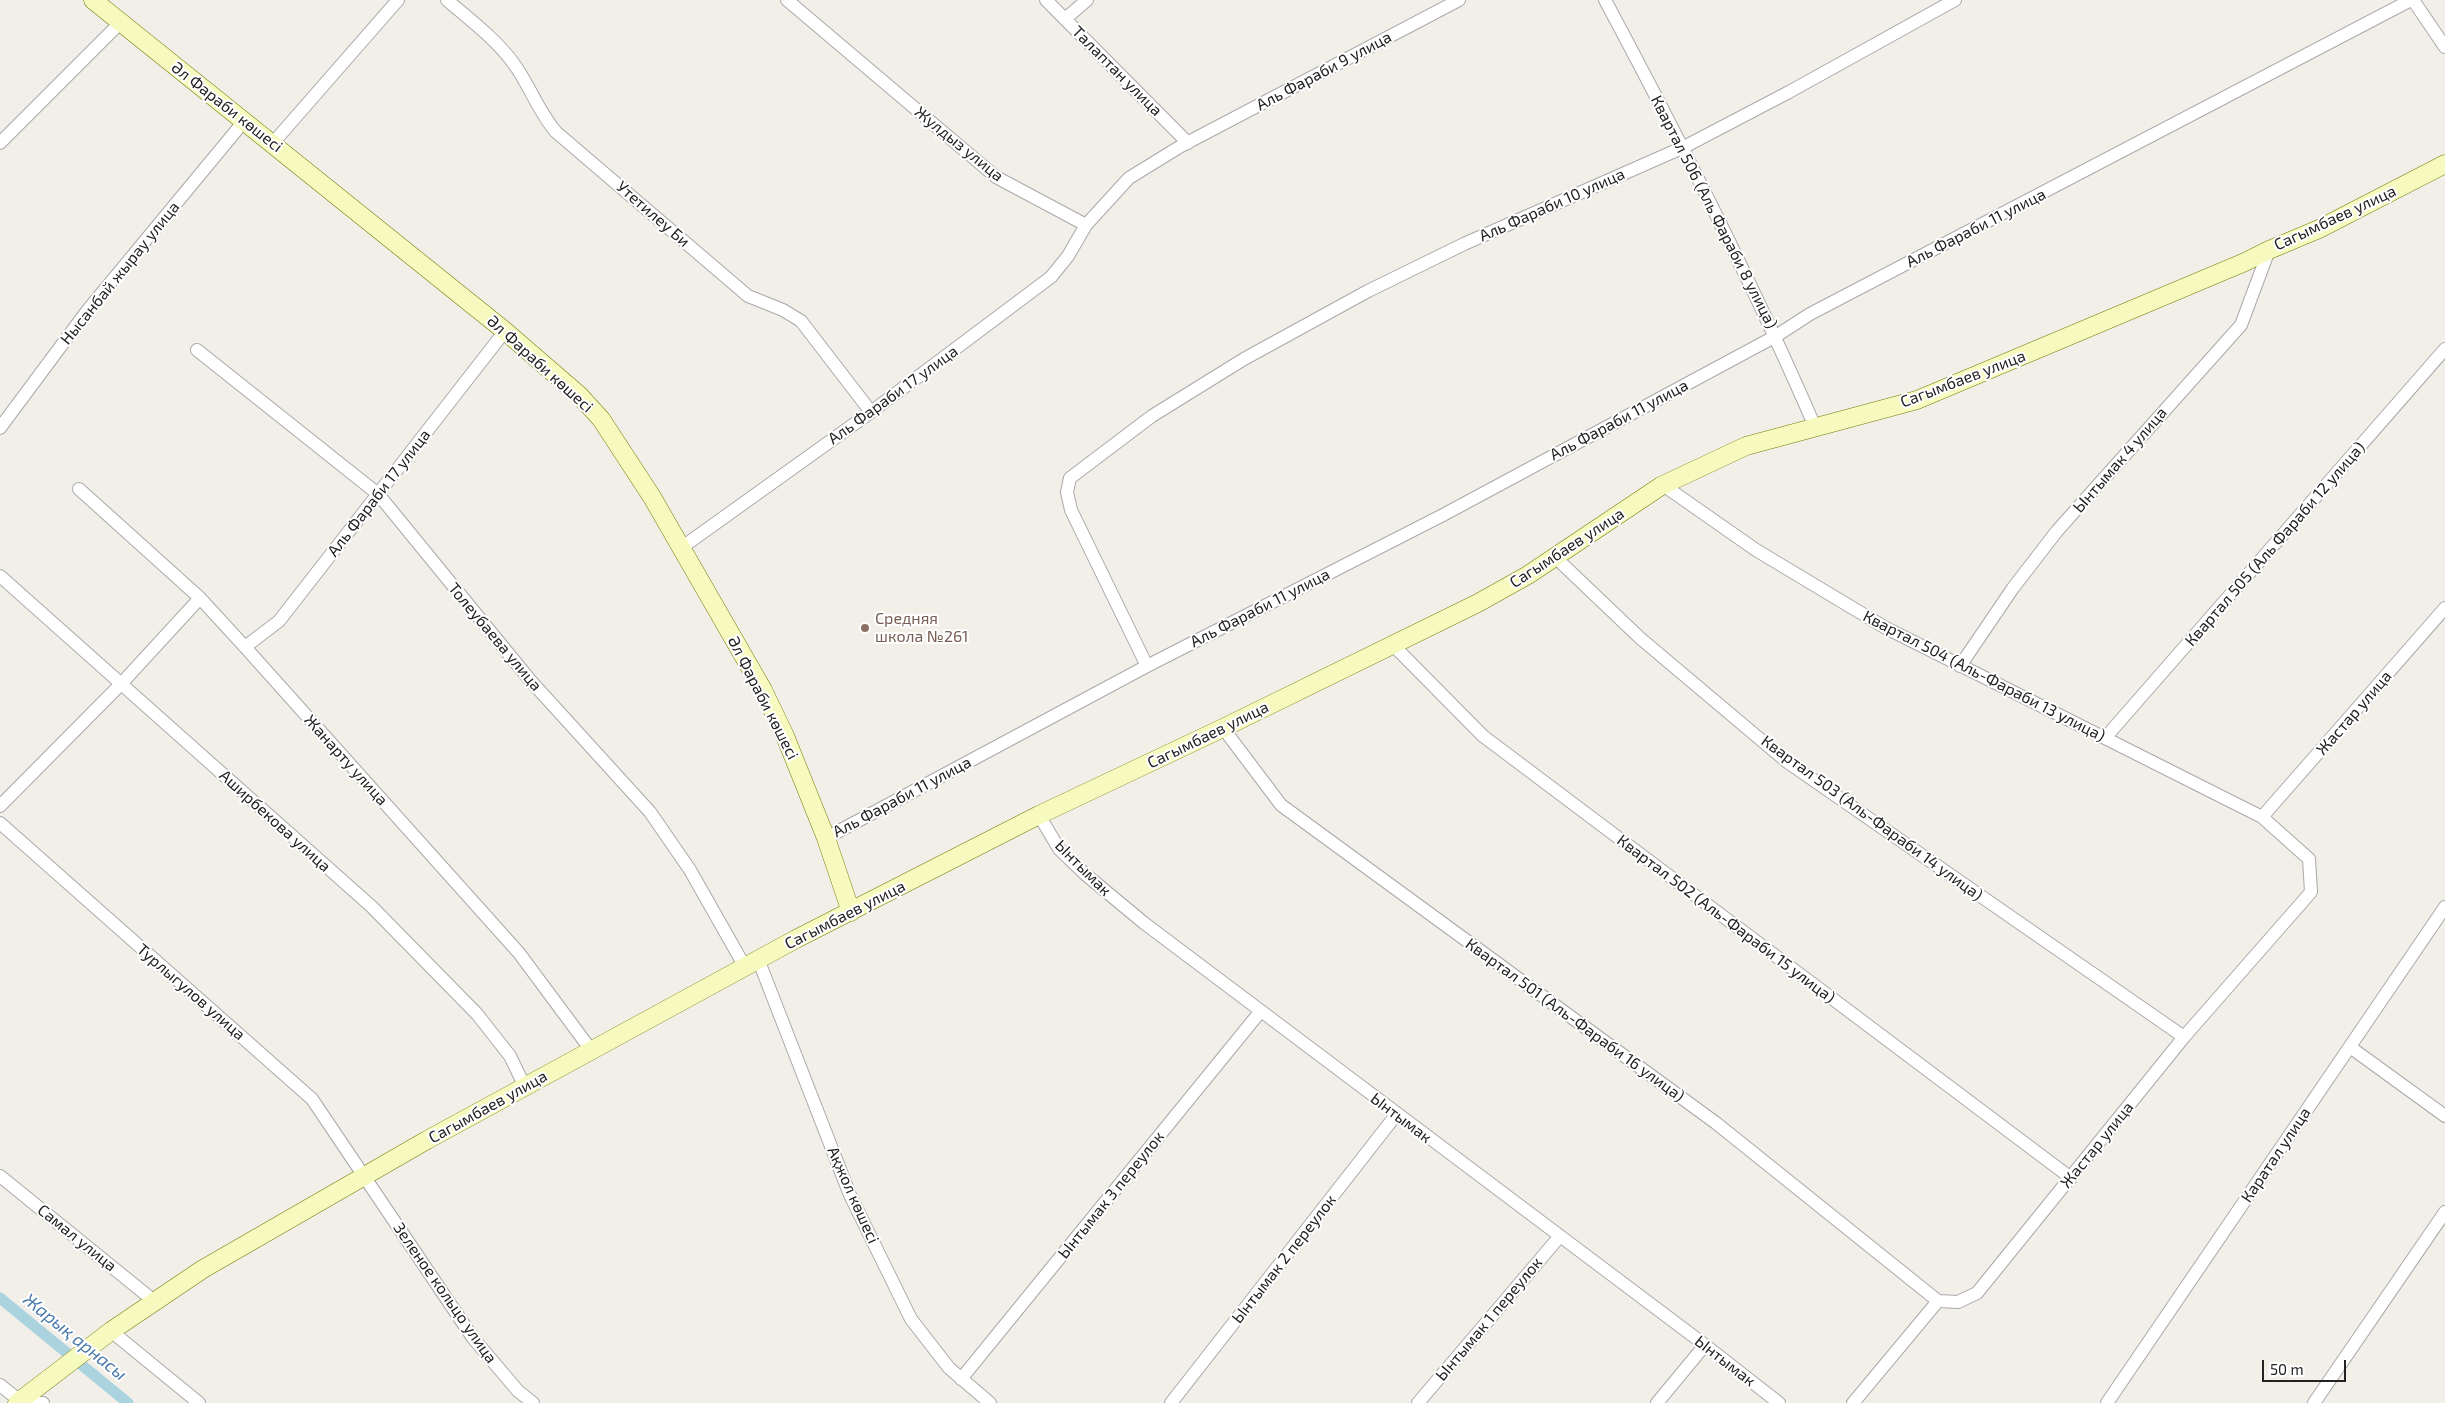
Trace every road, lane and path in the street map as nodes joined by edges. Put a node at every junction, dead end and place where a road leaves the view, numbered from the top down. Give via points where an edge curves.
1 (93, 0) edge
2 (398, 0) edge
3 (447, 0) edge
4 (787, 0) edge
5 (1046, 0) edge
6 (1087, 0) edge
7 (1459, 0) edge
8 (1605, 0) edge
9 (1955, 0) edge
10 (2412, 0) edge
11 (1065, 19) junction
12 (121, 22) junction
13 (2445, 47) edge
14 (245, 120) junction
15 (1188, 142) junction
16 (0, 143) edge
17 (273, 143) junction
18 (1684, 147) junction
19 (2445, 164) edge
20 (1086, 225) junction
21 (2268, 250) junction
22 (505, 332) junction
23 (1776, 336) junction
24 (2445, 349) edge
25 (197, 350) dead end
26 (871, 412) junction
27 (1815, 427) junction
28 (0, 428) edge
29 (1663, 485) junction
30 (78, 489) dead end
31 (378, 494) junction
32 (681, 548) junction
33 (1555, 557) junction
34 (0, 576) edge
35 (200, 598) junction
36 (2445, 608) edge
37 (1393, 644) junction
38 (245, 647) junction
39 (1146, 666) junction
40 (1960, 666) junction
41 (121, 684) junction
42 (1223, 728) junction
43 (2105, 738) junction
44 (0, 806) edge
45 (1040, 815) junction
46 (2262, 817) junction
47 (0, 823) edge
48 (826, 838) junction
49 (2309, 859) joint
50 (2445, 907) edge
51 (851, 912) junction
52 (752, 963) junction
53 (1260, 1012) junction
54 (2184, 1037) junction
55 (2350, 1047) junction
56 (591, 1050) junction
57 (525, 1087) junction
58 (1396, 1114) junction
59 (2445, 1116) edge
60 (364, 1175) junction
61 (0, 1176) edge
62 (2071, 1178) junction
63 (2445, 1212) edge
64 (1560, 1236) junction
65 (154, 1301) junction
66 (1938, 1301) junction
67 (111, 1331) junction
68 (1705, 1345) junction
69 (961, 1379) junction
70 (0, 1385) edge
71 (18, 1402) edge
72 (43, 1403) edge
73 (199, 1403) edge
74 (533, 1403) edge
75 (990, 1403) edge
76 (1171, 1403) edge
77 (1418, 1403) edge
78 (1657, 1403) edge
79 (1779, 1403) edge
80 (1852, 1403) edge
81 (2107, 1403) edge
82 (2314, 1403) edge

1 - 12 street, Әл Фараби көшесі
2 - 17 street
3 - 26 street, Утетилеу Би via 502,48 556,132 748,296 801,321
4 - 20 street, Жулдыз улица via 996,177
5 - 11 street, Талаптан улица
6 - 11 street
7 - 15 street, Аль Фараби 9 улица
8 - 18 street, Квартал 506 (Аль Фараби 8 улица)
9 - 18 street, Аль Фараби 10 улица
10 - 13 street
10 - 23 street, Аль Фараби 11 улица via 1810,314
11 - 15 street, Талаптан улица
12 - 14 street, Әл Фараби көшесі
12 - 16 street
14 - 17 street, Әл Фараби көшесі
14 - 28 street, Нысанбай жырау улица via 87,311
15 - 20 street via 1129,178
17 - 22 street, Әл Фараби көшесі
18 - 23 street, Квартал 506 (Аль Фараби 8 улица)
18 - 39 street, Аль Фараби 10 улица via 1464,244 1368,291 1244,359 1152,416 1070,478 1067,492 1071,510
19 - 21 street, Сагымбаев улица via 2319,229
20 - 26 street, Аль Фараби 17 улица via 1051,277
21 - 27 street, Сагымбаев улица via 1917,400
21 - 40 street, Ынтымак 4 улица via 2241,325 2057,531
22 - 31 street, Аль Фараби 17 улица
22 - 32 street, Әл Фараби көшесі via 601,419
23 - 27 street, Квартал 506 (Аль Фараби 8 улица)
23 - 39 street, Аль Фараби 11 улица via 1443,515
24 - 43 street, Квартал 505 (Аль Фараби 12 улица)
25 - 31 street, Толеубаева улица
26 - 32 street, Аль Фараби 17 улица
27 - 29 street, Сагымбаев улица via 1746,446
29 - 33 street, Сагымбаев улица
29 - 40 street, Квартал 504 (Аль-Фараби 13 улица) via 1756,550 1886,628
30 - 35 street, Жанарту улица
31 - 38 street, Аль Фараби 17 улица via 279,621
31 - 52 street, Толеубаева улица via 530,680 650,812
32 - 48 street, Әл Фараби көшесі via 763,690
33 - 37 street, Сагымбаев улица via 1478,603
33 - 54 street, Квартал 503 (Аль-Фараби 14 улица) via 1640,638 1786,761
34 - 41 street, Аширбекова улица
35 - 38 street, Жанарту улица
35 - 41 street
36 - 46 street, Жастар улица
37 - 42 street, Сагымбаев улица
37 - 62 street, Квартал 502 (Аль-Фараби 15 улица) via 1483,736
38 - 56 street, Жанарту улица via 519,953
39 - 48 street, Аль Фараби 11 улица
40 - 43 street, Квартал 504 (Аль-Фараби 13 улица)
41 - 44 street
41 - 57 street, Аширбекова улица via 372,907 478,1014 510,1056
42 - 45 street, Сагымбаев улица
42 - 66 street, Квартал 501 (Аль-Фараби 16 улица) via 1281,805 1716,1123
43 - 46 street, Квартал 504 (Аль-Фараби 13 улица)
45 - 51 street, Сагымбаев улица
45 - 53 street, Ынтымак via 1059,849 1085,874
46 - 49 street, Квартал 504 (Аль-Фараби 13 улица)
47 - 60 street, Турлыгулов улица via 312,1099
48 - 51 street, Әл Фараби көшесі
49 - 54 street, Жастар улица via 2311,892
50 - 55 street, Каратал улица
51 - 52 street, Сагымбаев улица
52 - 56 street, Сагымбаев улица
52 - 69 street, Ақжол көшесі via 850,1195 911,1320
53 - 58 street, Ынтымак
53 - 69 street, Ынтымак 3 переулок
54 - 62 street, Жастар улица
55 - 59 street
55 - 81 street, Каратал улица
56 - 57 street, Сагымбаев улица
57 - 60 street, Сагымбаев улица
58 - 64 street, Ынтымак
58 - 76 street, Ынтымак 2 переулок
60 - 65 street, Сагымбаев улица
60 - 74 street, Зеленое кольцо улица via 473,1338 518,1391
61 - 65 street, Самал улица
62 - 66 street, Жастар улица via 1977,1293 1958,1302
63 - 82 street
64 - 68 street, Ынтымак
64 - 77 street, Ынтымак 1 переулок
65 - 67 street, Сагымбаев улица
66 - 80 street
67 - 71 street, Сагымбаев улица
67 - 73 street
68 - 78 street
68 - 79 street, Ынтымак
69 - 75 street, Ақжол көшесі
70 - 71 street
71 - 72 street

